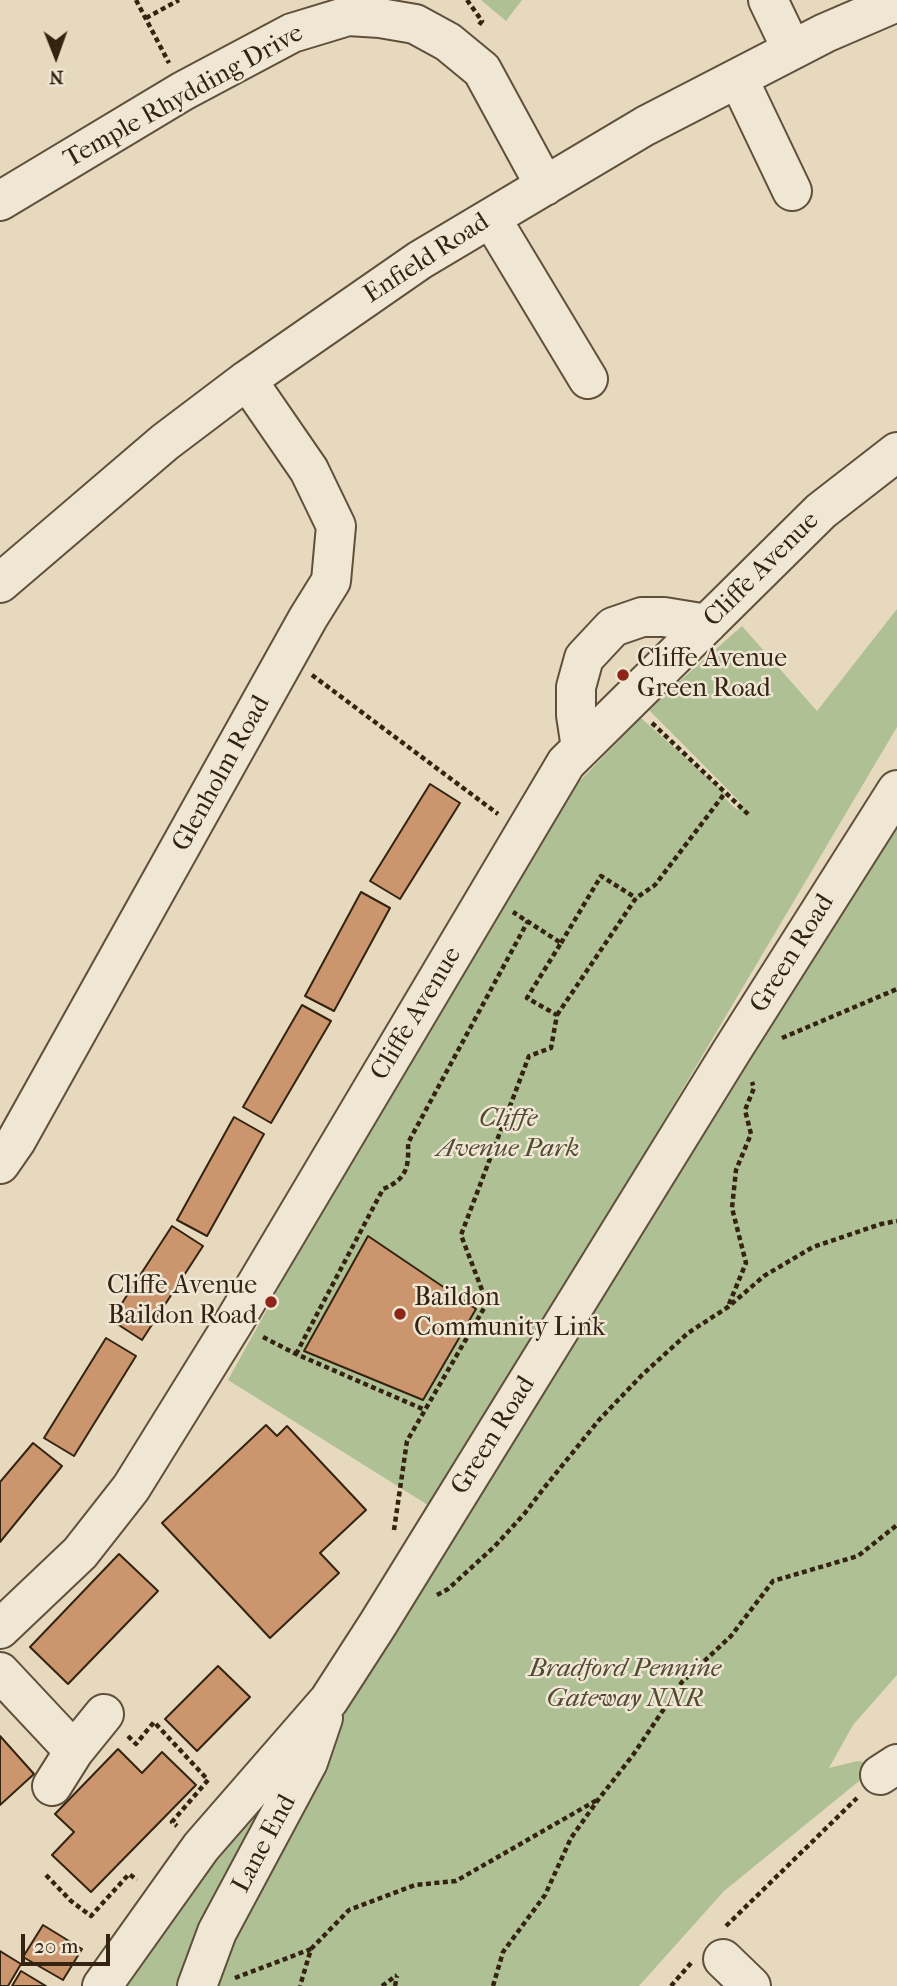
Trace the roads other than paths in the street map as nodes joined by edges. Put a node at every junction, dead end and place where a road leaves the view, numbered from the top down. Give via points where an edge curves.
1 (768, 0) edge
2 (897, 2) edge
3 (792, 50) junction
4 (738, 78) junction
5 (545, 186) junction
6 (792, 191) dead end
7 (0, 201) edge
8 (491, 218) junction
9 (588, 379) dead end
10 (247, 380) junction
11 (897, 452) edge
12 (0, 583) edge
13 (707, 624) junction
14 (581, 748) junction
15 (897, 790) edge
16 (0, 1164) edge
17 (1, 1625) edge
18 (0, 1672) edge
19 (329, 1700) junction
20 (104, 1714) road end
21 (75, 1751) junction
22 (52, 1786) dead end
23 (713, 1950) road end
24 (212, 1984) edge
25 (102, 1986) edge
26 (751, 1986) edge

1 - 3 street
2 - 3 street, Enfield Road
3 - 4 street, Enfield Road
4 - 5 street, Enfield Road via 645,126
4 - 6 street
5 - 7 street, Temple Rhydding Drive via 482,70 448,42 415,24 348,16 292,33 183,91
5 - 8 street, Enfield Road
8 - 9 street
8 - 10 street, Enfield Road via 420,260
10 - 12 street, Enfield Road via 165,442
10 - 16 street, Glenholm Road via 309,470 336,526 331,581
11 - 13 street, Cliffe Avenue via 821,511
13 - 14 street, Cliffe Avenue
13 - 14 street via 642,617 613,627 584,658 576,687
14 - 17 street, Cliffe Avenue via 566,763 131,1488 79,1553
15 - 19 street, Green Road
18 - 21 street
19 - 24 street, Lane End via 308,1762 217,1932
19 - 25 street, Green Road via 201,1847
20 - 21 street
21 - 22 street
23 - 26 street

